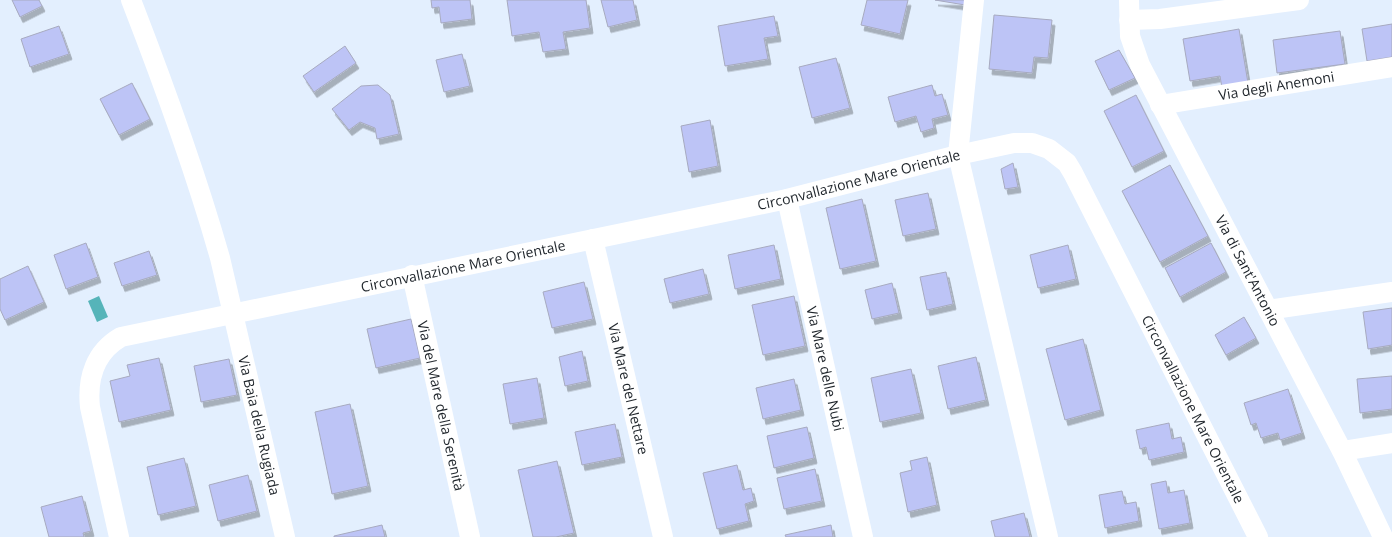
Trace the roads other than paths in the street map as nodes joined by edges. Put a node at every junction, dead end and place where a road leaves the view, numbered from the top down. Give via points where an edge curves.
1 (131, 0) edge
2 (974, 0) edge
3 (1299, 0) edge
4 (1129, 10) edge
5 (1392, 67) edge
6 (1160, 104) junction
7 (958, 155) junction
8 (787, 199) junction
9 (593, 239) junction
10 (412, 275) junction
11 (1392, 292) edge
12 (1268, 310) junction
13 (234, 313) junction
14 (1392, 444) edge
15 (1342, 451) junction
16 (119, 537) edge
17 (285, 537) edge
18 (470, 537) edge
19 (663, 537) edge
20 (863, 537) edge
21 (1048, 537) edge
22 (1258, 537) edge
23 (1383, 537) edge

1 - 13 street via 188,153
2 - 7 street
3 - 4 street via 1160,19
4 - 6 street, Via di Sant'Antonio via 1134,52
5 - 6 street, Via degli Anemoni
6 - 12 street, Via di Sant'Antonio
7 - 8 street, Circonvallazione Mare Orientale
7 - 21 street
7 - 22 street, Circonvallazione Mare Orientale via 1027,143 1049,149 1067,163
8 - 9 street, Circonvallazione Mare Orientale
8 - 20 street, Via Mare delle Nubi
9 - 10 street, Circonvallazione Mare Orientale
9 - 19 street, Via Mare del Nettare
10 - 13 street, Circonvallazione Mare Orientale
10 - 18 street, Via del Mare della Serenità
11 - 12 street
12 - 15 street, Via di Sant'Antonio
13 - 16 street, Circonvallazione Mare Orientale via 128,334 114,341 99,357 90,381 90,407
13 - 17 street, Via Baia della Rugiada
14 - 15 street
15 - 23 street, Via di Sant'Antonio

